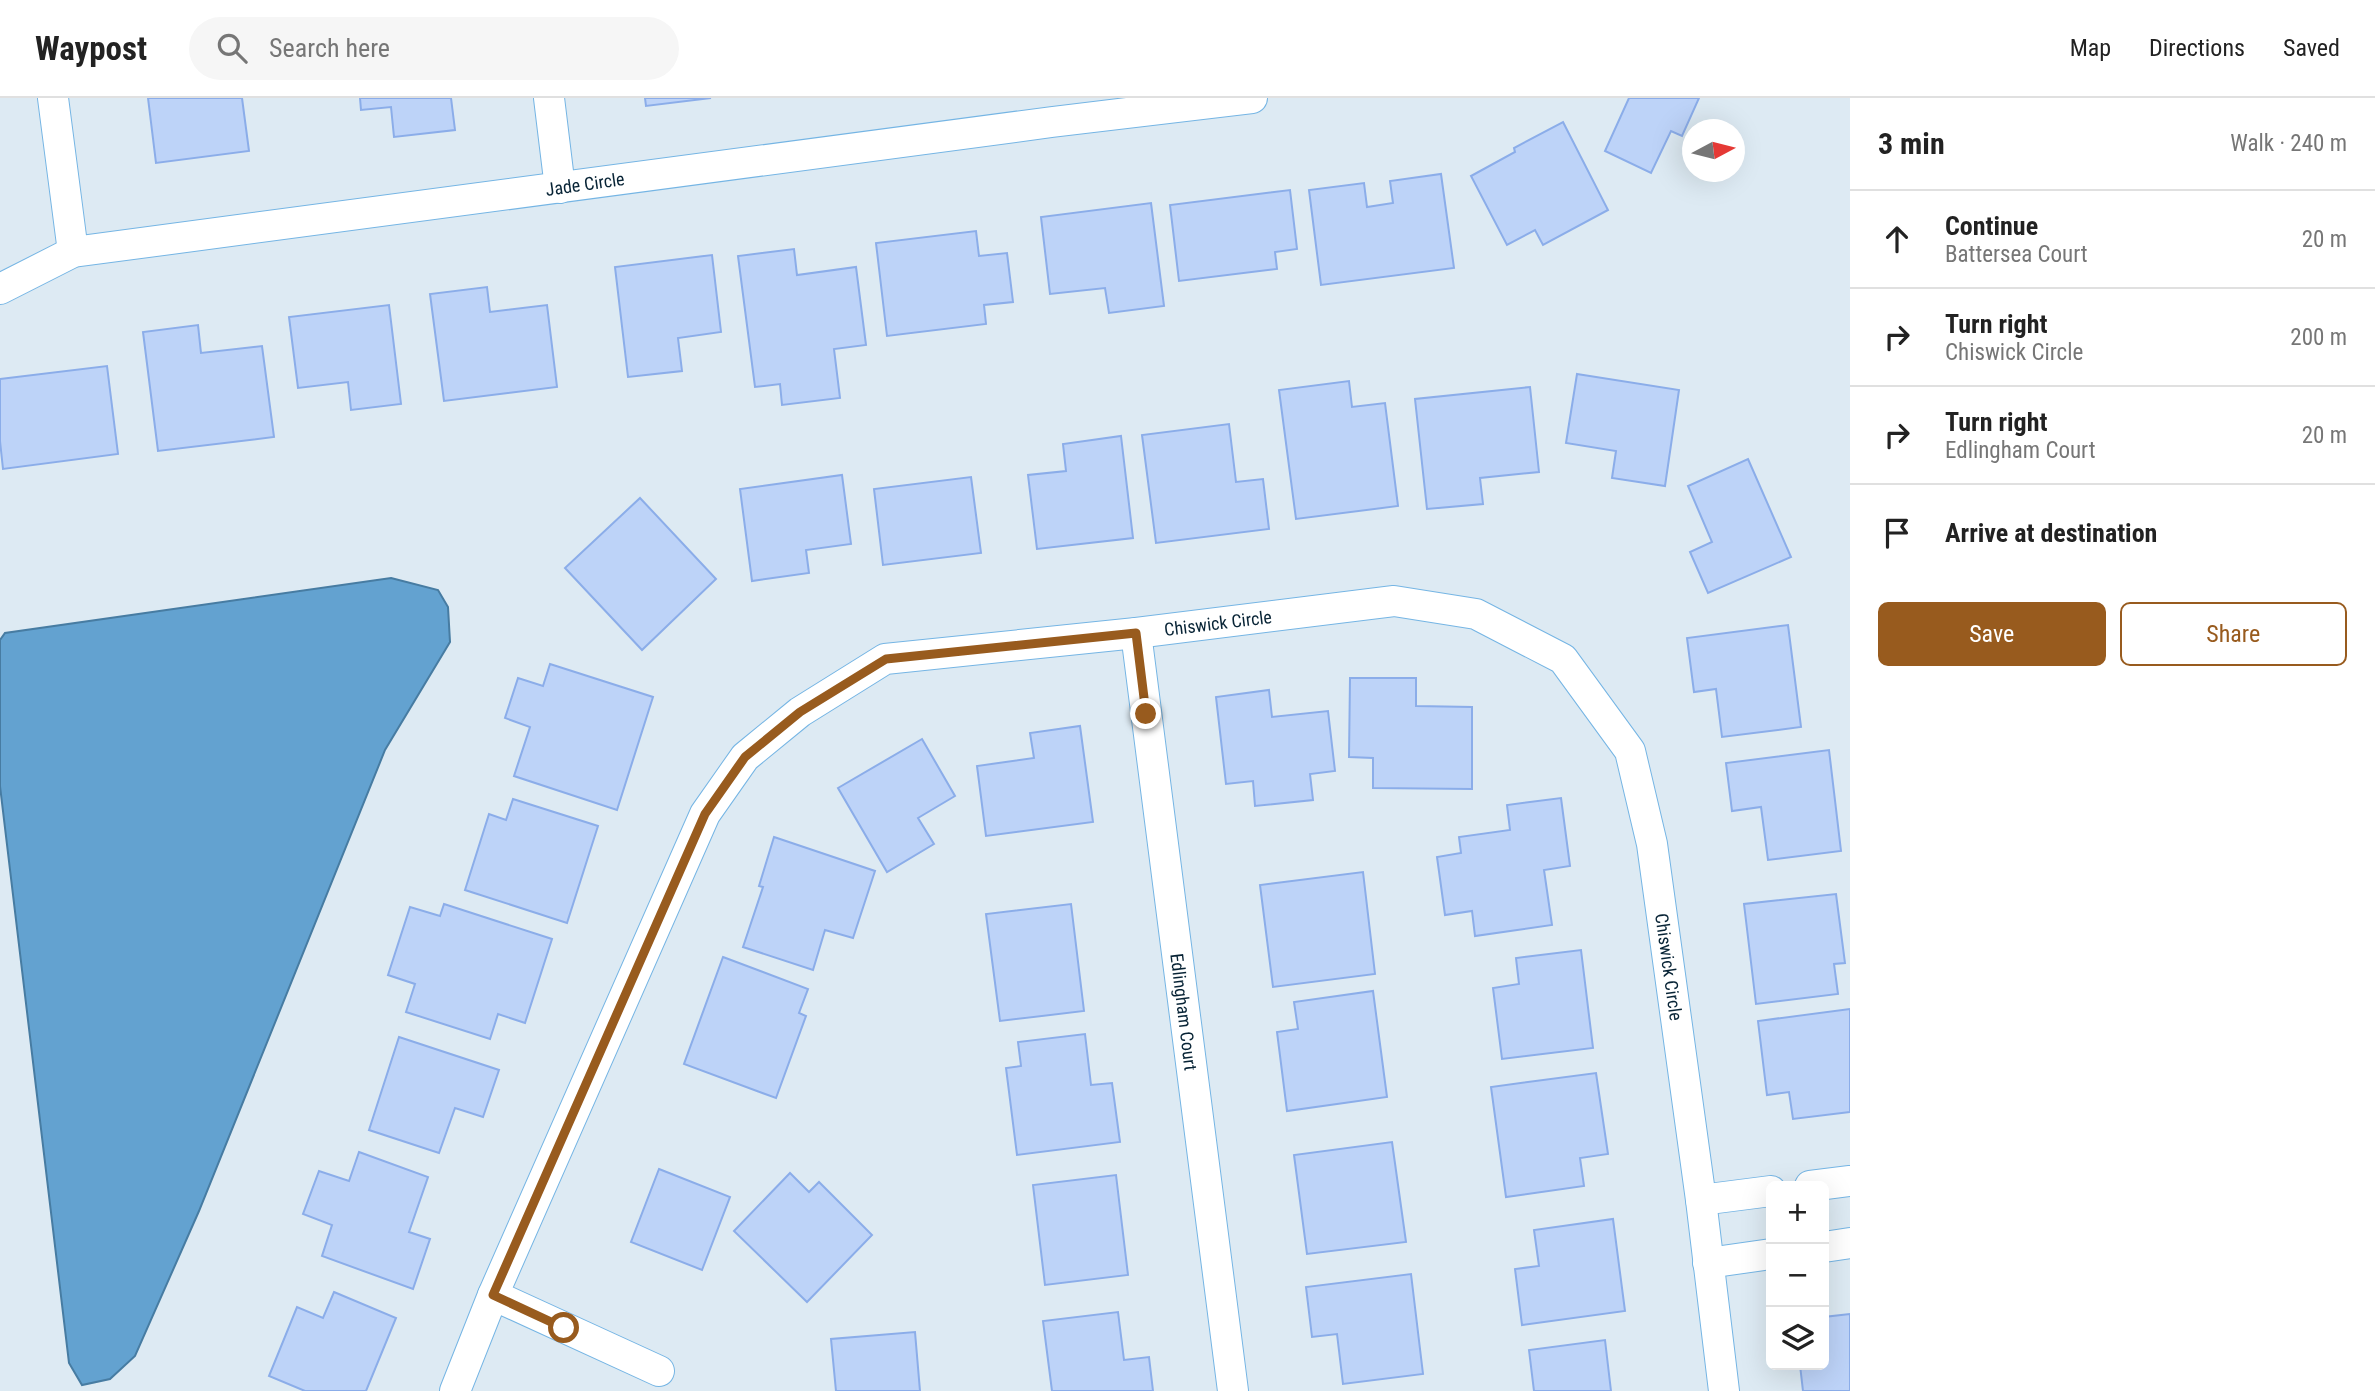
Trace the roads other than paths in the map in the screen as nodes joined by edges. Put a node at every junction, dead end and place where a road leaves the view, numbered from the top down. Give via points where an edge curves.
1 (53, 98) edge
2 (549, 98) edge
3 (1252, 98) edge
4 (1050, 110) edge
5 (560, 188) junction
6 (73, 252) junction
7 (0, 289) edge
8 (1136, 633) junction
9 (1850, 1181) edge
10 (1829, 1184) edge
11 (1766, 1192) edge
12 (1701, 1200) junction
13 (1850, 1243) edge
14 (1829, 1246) edge
15 (1766, 1255) edge
16 (1708, 1263) junction
17 (493, 1295) junction
18 (659, 1371) dead end
19 (455, 1391) edge
20 (1233, 1391) edge
21 (1724, 1391) edge

1 - 6 street
2 - 5 street
3 - 4 street, Jade Circle
4 - 5 street, Jade Circle
5 - 6 street, Jade Circle
6 - 7 street, Jade Circle
8 - 12 street, Chiswick Circle via 1394,601 1476,614 1563,659 1630,751 1652,844
8 - 17 street, Chiswick Circle via 886,659 800,712 745,757 705,814
8 - 20 street, Edlingham Court
9 - 10 street
11 - 12 street
12 - 16 street, Chiswick Circle
13 - 14 street
15 - 16 street
16 - 21 street, Chiswick Circle
17 - 18 street
17 - 19 street, Chiswick Circle

